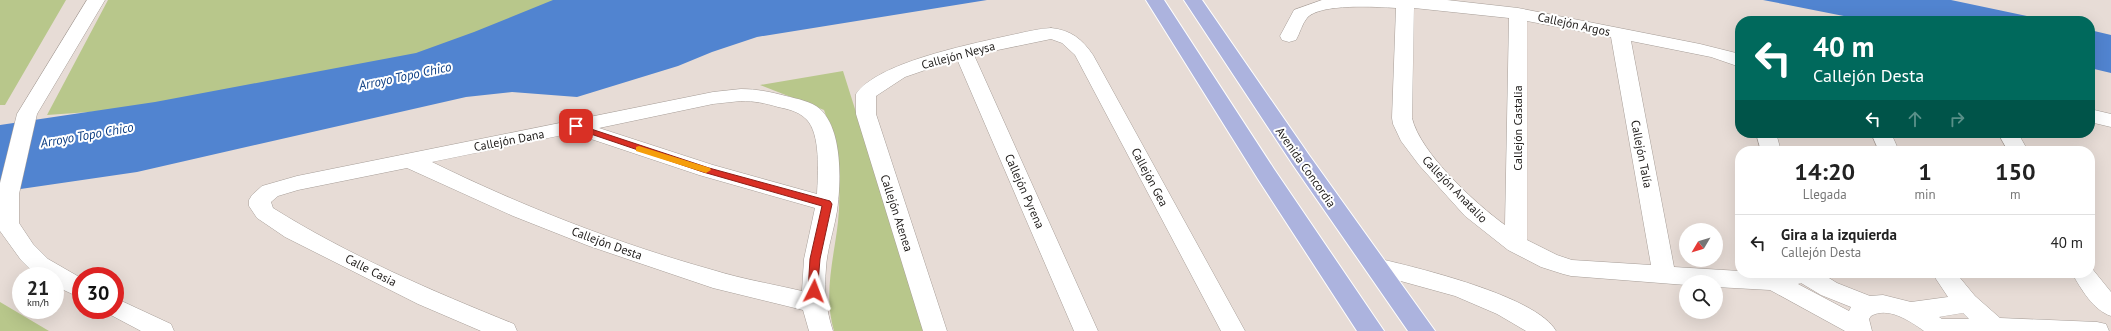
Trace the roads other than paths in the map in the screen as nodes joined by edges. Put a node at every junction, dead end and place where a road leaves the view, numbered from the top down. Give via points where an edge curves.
1 (96, 0) edge
2 (1155, 0) edge
3 (1193, 0) edge
4 (1405, 2) junction
5 (1518, 13) junction
6 (1620, 33) junction
7 (1057, 34) joint
8 (1289, 36) dead end
9 (963, 51) junction
10 (1735, 60) edge
11 (866, 94) joint
12 (2095, 116) edge
13 (2111, 120) edge
14 (576, 126) junction
15 (409, 160) junction
16 (270, 191) joint
17 (827, 204) junction
18 (4, 221) edge
19 (1516, 244) junction
20 (1376, 266) junction
21 (1664, 274) junction
22 (1789, 278) edge
23 (1811, 278) edge
24 (1947, 278) edge
25 (2087, 278) edge
26 (1774, 282) junction
27 (72, 284) edge
28 (813, 303) junction
29 (1867, 304) junction
30 (1967, 304) junction
31 (2111, 307) edge
32 (1912, 311) junction
33 (124, 312) edge
34 (1994, 327) junction
35 (1859, 328) edge
36 (1938, 330) edge
37 (162, 331) edge
38 (505, 331) edge
39 (821, 331) edge
40 (935, 331) edge
41 (1086, 331) edge
42 (1233, 331) edge
43 (1371, 331) edge
44 (1422, 331) edge
45 (1544, 331) edge
46 (2098, 331) edge

1 - 18 street via 26,114
2 - 43 main road via 1266,174
3 - 20 main road, Avenida Concordia via 1248,84
4 - 5 street, Callejón Argos
4 - 8 street, Callejón Argos via 1333,3 1314,6 1300,14
4 - 19 street, Callejón Anatalio via 1402,118 1406,134 1434,170 1479,217
5 - 6 street, Callejón Argos
5 - 19 street, Callejón Castalia
6 - 10 street, Callejón Argos
6 - 21 street, Callejón Talía
7 - 9 street, Callejón Neysa
7 - 42 street, Callejón Gea via 1067,37 1076,44 1084,55
9 - 11 street, Callejón Neysa via 932,60 894,76
9 - 41 street, Callejón Pyrena
11 - 40 street, Callejón Atenea via 866,114
12 - 13 street
14 - 15 street, Callejón Dana
14 - 17 street via 706,170
14 - 17 street, Callejón Dana via 713,98 749,94 791,104 815,115 821,125 828,175
15 - 16 street, Callejón Dana
15 - 28 street, Callejón Desta via 493,201 625,251 714,279
16 - 38 street, Calle Casia via 260,200 260,206 265,213 294,231 426,298
17 - 28 street, Callejón Dana via 815,259
18 - 27 street via 30,256 47,270
19 - 21 street, Callejón Anatalio via 1541,258 1571,268
20 - 44 main road, Avenida Concordia
20 - 45 street via 1477,294 1525,317
21 - 26 street, Callejón Anatalio
22 - 26 street, Callejón Anatalio
23 - 29 street via 1828,289
24 - 30 street
25 - 31 street
26 - 35 street
28 - 39 street, Callejón Dana
29 - 32 street via 1890,305
29 - 35 street via 1858,313
30 - 32 street
30 - 34 street
32 - 36 street
33 - 37 street
34 - 36 street
34 - 46 street

